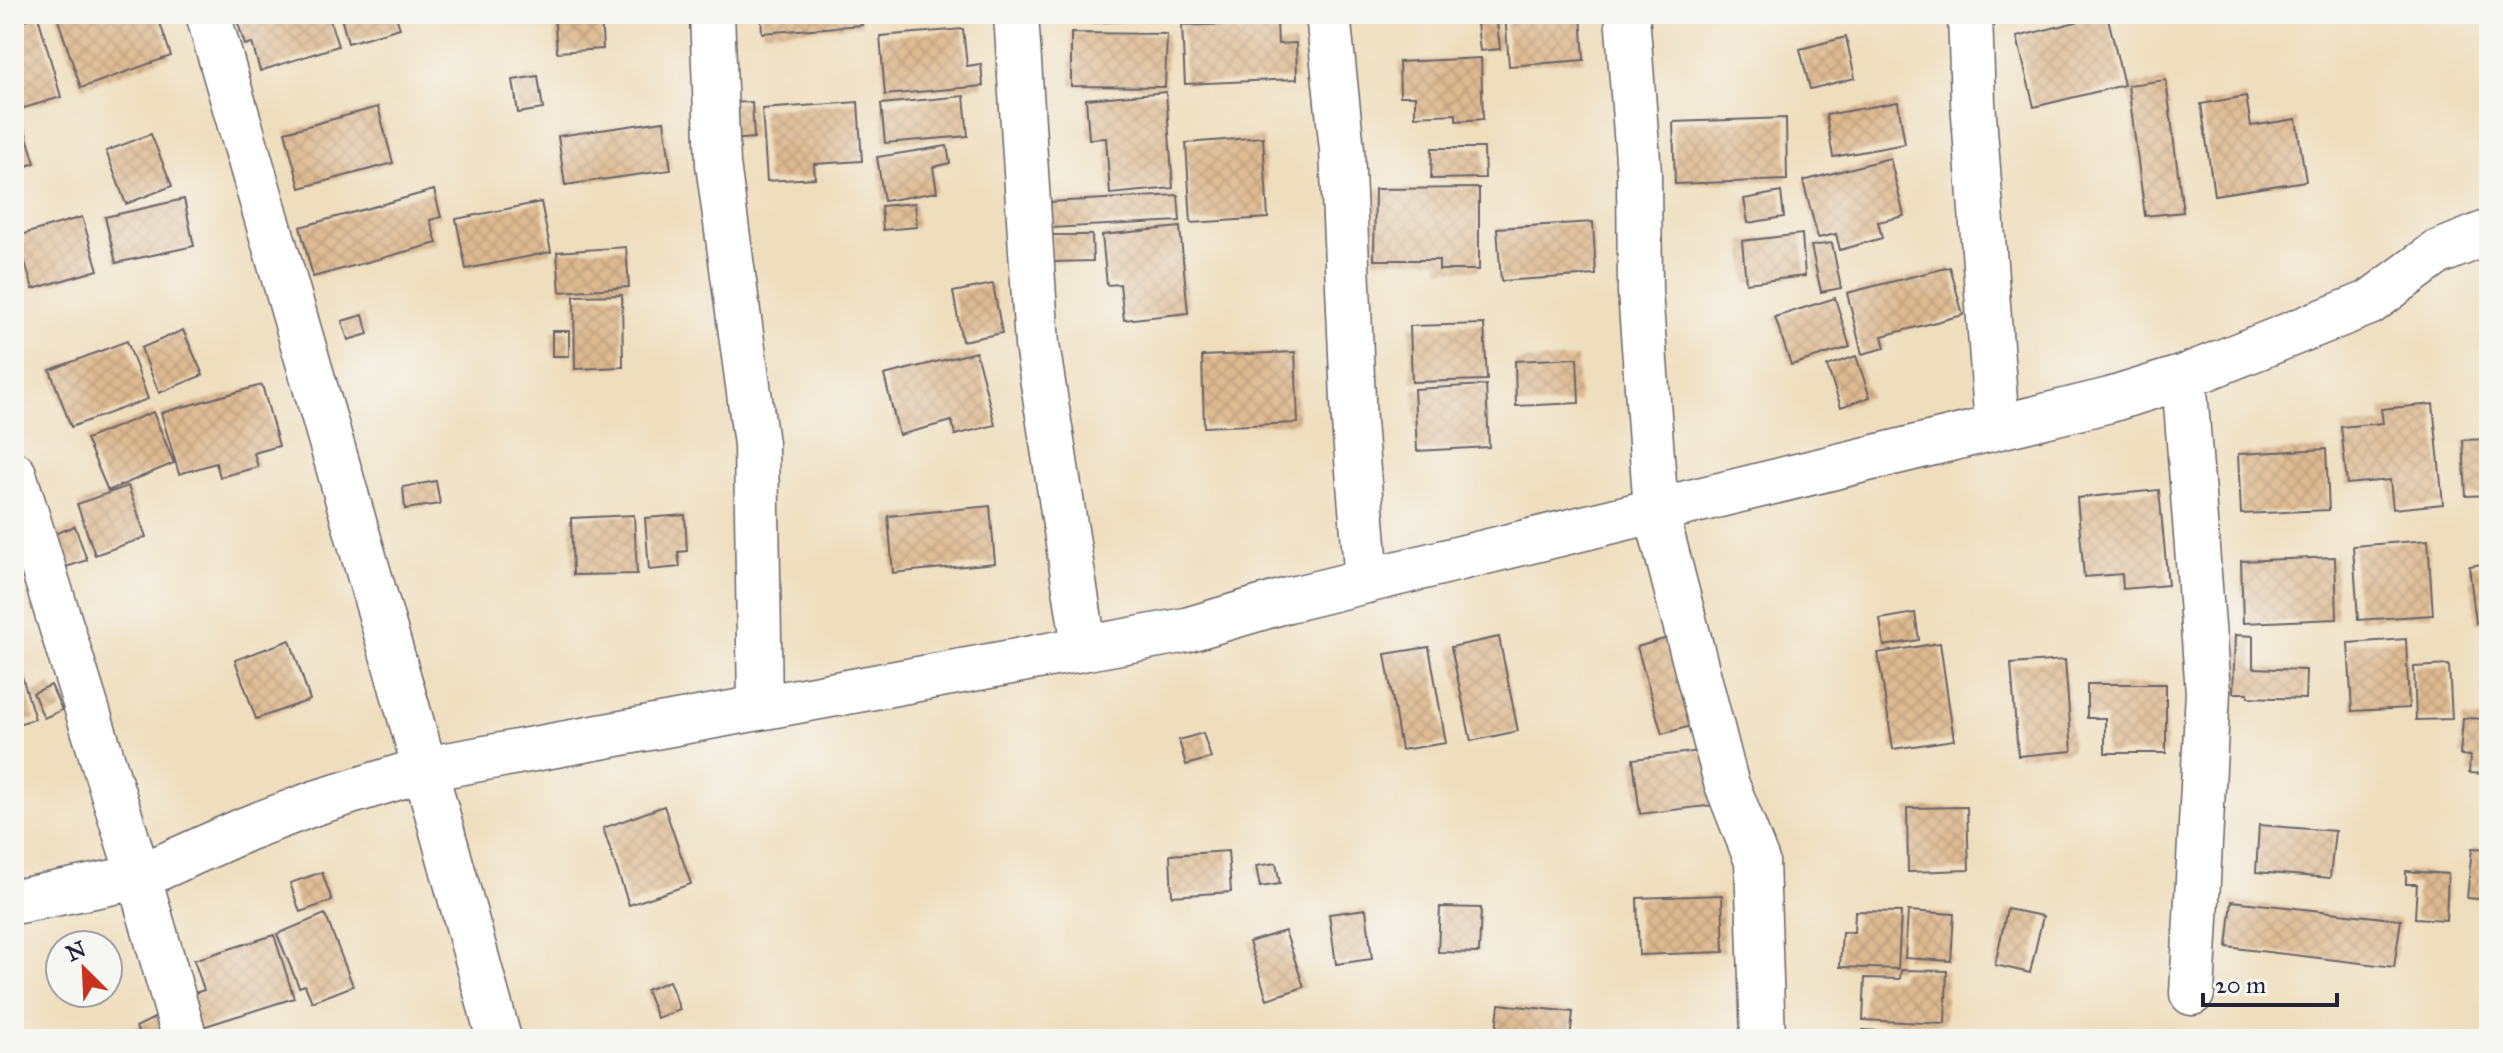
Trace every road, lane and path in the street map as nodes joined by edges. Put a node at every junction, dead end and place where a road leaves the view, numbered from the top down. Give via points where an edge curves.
1 (208, 14) edge
2 (712, 14) edge
3 (1016, 14) edge
4 (1328, 14) edge
5 (1627, 14) edge
6 (1970, 14) edge
7 (2489, 232) edge
8 (2184, 377) junction
9 (1997, 427) junction
10 (14, 474) edge
11 (1656, 511) junction
12 (1367, 581) junction
13 (1084, 646) junction
14 (760, 707) junction
15 (425, 769) junction
16 (139, 877) junction
17 (14, 902) edge
18 (2192, 993) dead end
19 (185, 1039) edge
20 (499, 1039) edge
21 (1763, 1039) edge

1 - 15 street
2 - 14 street via 718,164 756,444
3 - 13 street via 1037,345
4 - 12 street via 1342,150
5 - 11 street
6 - 9 street
7 - 8 street via 2437,253 2369,303
8 - 9 street
8 - 18 street via 2208,692
9 - 11 street
10 - 16 street
11 - 12 street
11 - 21 street via 1726,782 1757,861
12 - 13 street via 1186,630
13 - 14 street
14 - 15 street
15 - 16 street via 246,829
15 - 20 street
16 - 17 street
16 - 19 street

